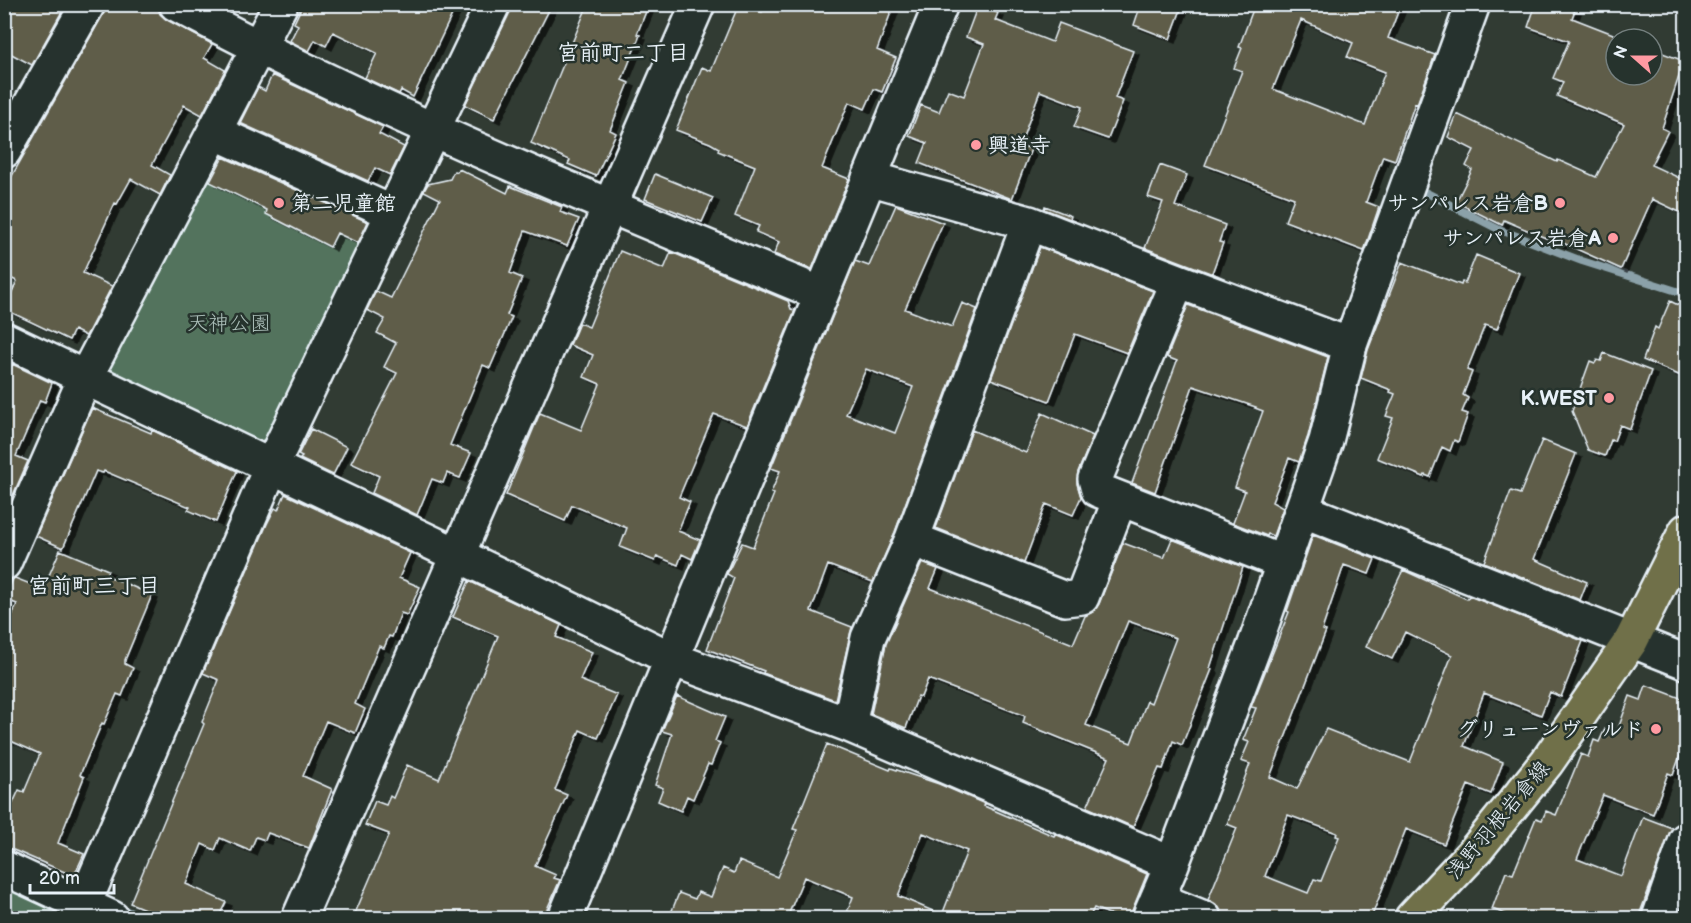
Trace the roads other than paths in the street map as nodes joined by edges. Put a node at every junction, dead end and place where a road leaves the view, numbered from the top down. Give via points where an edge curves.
1 (88, 4) edge
2 (176, 4) edge
3 (282, 4) edge
4 (493, 4) edge
5 (698, 4) edge
6 (941, 4) edge
7 (1473, 4) edge
8 (258, 48) junction
9 (433, 129) junction
10 (214, 132) junction
11 (4, 151) edge
12 (869, 178) junction
13 (610, 206) junction
14 (393, 213) junction
15 (1029, 223) junction
16 (1178, 281) junction
17 (821, 294) junction
18 (4, 339) edge
19 (1350, 345) junction
20 (85, 378) junction
21 (271, 467) junction
22 (1120, 498) junction
23 (1302, 510) junction
24 (1686, 531) edge
25 (912, 538) junction
26 (457, 556) junction
27 (4, 563) edge
28 (1284, 563) junction
29 (1631, 641) junction
30 (672, 659) junction
31 (1686, 662) edge
32 (849, 725) junction
33 (1686, 840) edge
34 (1172, 864) junction
35 (4, 868) edge
36 (1153, 909) edge
37 (91, 914) edge
38 (571, 917) edge
39 (299, 918) edge
40 (1204, 918) edge
41 (1412, 918) edge
42 (1659, 918) edge

1 - 11 street
2 - 8 street
3 - 8 street
4 - 9 street
5 - 13 street
6 - 12 street
7 - 19 street
8 - 9 street
8 - 10 street
9 - 13 street
9 - 14 street
10 - 14 street
10 - 20 street
12 - 15 street
12 - 17 street
13 - 17 street
13 - 26 street
14 - 21 street
15 - 16 street
15 - 25 street
16 - 19 street
16 - 22 street via 1095,479 1098,490
17 - 30 street
18 - 20 street
19 - 23 street via 1326,441
20 - 21 street
20 - 27 street
21 - 26 street
21 - 37 street
22 - 25 street via 1082,597 1065,599
22 - 28 street
23 - 28 street
23 - 29 street
24 - 29 main road, 浅野羽根岩倉線
25 - 32 street via 868,638
26 - 30 street
26 - 39 street
28 - 34 street
29 - 31 street
29 - 41 main road, 浅野羽根岩倉線 via 1547,762 1475,851
30 - 32 street
30 - 38 street
32 - 34 street
33 - 42 street
34 - 36 street
35 - 37 street
36 - 40 street

